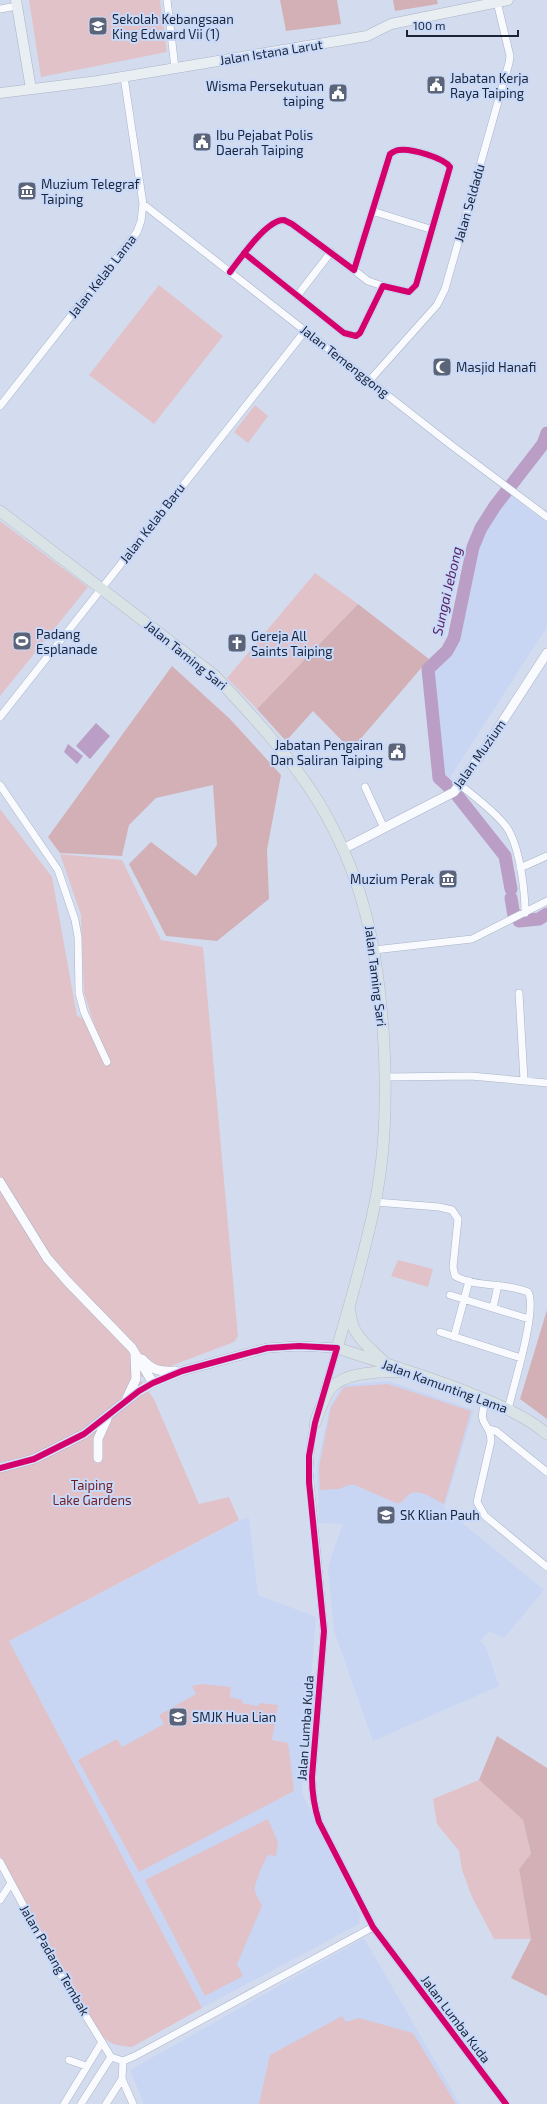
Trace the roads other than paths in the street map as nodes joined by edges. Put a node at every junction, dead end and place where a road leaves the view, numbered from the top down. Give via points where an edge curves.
1 (167, 0) edge
2 (508, 0) edge
3 (497, 2) junction
4 (17, 3) edge
5 (0, 9) edge
6 (175, 68) junction
7 (124, 77) junction
8 (31, 89) junction
9 (0, 93) edge
10 (143, 204) junction
11 (372, 211) junction
12 (433, 230) junction
13 (331, 252) junction
14 (244, 253) junction
15 (354, 270) junction
16 (230, 272) junction
17 (383, 286) junction
18 (297, 296) junction
19 (305, 331) junction
20 (370, 380) junction
21 (0, 406) edge
22 (0, 511) edge
23 (547, 517) edge
24 (101, 588) junction
25 (547, 653) edge
26 (1, 715) edge
27 (0, 785) edge
28 (460, 785) junction
29 (365, 787) dead end
30 (384, 828) junction
31 (343, 850) junction
32 (547, 856) edge
33 (520, 868) junction
34 (547, 901) edge
35 (525, 913) junction
36 (374, 950) junction
37 (519, 993) dead end
38 (107, 1062) dead end
39 (386, 1077) junction
40 (524, 1080) junction
41 (547, 1083) edge
42 (0, 1182) edge
43 (375, 1202) junction
44 (469, 1281) junction
45 (498, 1285) junction
46 (450, 1295) dead end
47 (465, 1300) junction
48 (350, 1304) junction
49 (494, 1308) junction
50 (529, 1319) junction
51 (440, 1332) dead end
52 (454, 1337) junction
53 (337, 1348) junction
54 (134, 1352) junction
55 (521, 1358) junction
56 (385, 1363) junction
57 (182, 1371) junction
58 (413, 1372) junction
59 (153, 1383) junction
60 (486, 1400) junction
61 (124, 1402) junction
62 (508, 1409) junction
63 (109, 1416) junction
64 (315, 1423) junction
65 (488, 1429) junction
66 (547, 1434) edge
67 (98, 1458) dead end
68 (0, 1468) edge
69 (547, 1472) edge
70 (547, 1567) edge
71 (0, 1862) edge
72 (11, 1883) junction
73 (0, 1900) edge
74 (373, 1928) junction
75 (102, 2042) junction
76 (111, 2057) junction
77 (70, 2060) dead end
78 (123, 2061) junction
79 (86, 2066) junction
80 (122, 2079) junction
81 (64, 2104) edge
82 (81, 2104) edge
83 (106, 2104) edge
84 (133, 2104) edge
85 (506, 2104) edge

1 - 6 street
2 - 3 main road, Jalan Istana Larut
3 - 6 main road, Jalan Istana Larut via 391,24 367,36
3 - 20 street, Jalan Seldadu via 510,63 444,289 437,305
4 - 5 street
4 - 8 main road
6 - 7 main road, Jalan Istana Larut
7 - 8 main road, Jalan Istana Larut
7 - 10 street, Jalan Kelab Lama
8 - 9 main road, Jalan Istana Larut
10 - 16 street, Jalan Temenggong
10 - 21 street, Jalan Kelab Lama via 137,232
11 - 12 street
11 - 12 street via 390,154 398,150 407,150 442,159 450,167 450,172
11 - 15 street
12 - 17 street via 413,290 406,292
13 - 14 street via 284,220 273,223
13 - 15 street
13 - 18 street
14 - 16 street
14 - 18 street
15 - 17 street via 368,281
16 - 19 street, Jalan Temenggong
17 - 18 street via 360,333 356,336 344,333
19 - 20 street, Jalan Temenggong
19 - 24 street, Jalan Kelab Baru
20 - 23 street, Jalan Temenggong
22 - 24 main road, Jalan Taming Sari
24 - 26 street, Jalan Kelab Baru
24 - 31 main road, Jalan Taming Sari via 214,675 232,694 308,786
25 - 28 street, Jalan Muzium
27 - 38 street via 58,870 75,920 80,993 84,1012
28 - 30 street, Jalan Muzium via 448,796
28 - 33 street via 483,803 509,831
29 - 30 street
30 - 31 street, Jalan Muzium
31 - 36 main road, Jalan Taming Sari via 362,898
32 - 33 street
33 - 35 street
34 - 35 street
35 - 36 street via 472,939
36 - 39 main road, Jalan Taming Sari via 380,992
37 - 40 street
39 - 40 street via 471,1076
39 - 43 main road, Jalan Taming Sari via 384,1139
40 - 41 street
42 - 54 street via 47,1258
43 - 44 street via 452,1210 458,1219 453,1267 455,1276
43 - 48 main road, Jalan Taming Sari
44 - 45 street
44 - 47 street
45 - 49 street
45 - 50 street via 528,1292 531,1297
46 - 47 street
47 - 49 street
47 - 52 street
48 - 53 main road, Jalan Taming Sari
48 - 56 main road via 351,1323 357,1335
49 - 50 street
50 - 55 street
51 - 52 street
52 - 55 street
53 - 56 main road, Jalan Kamunting Lama
53 - 57 street via 267,1348
53 - 64 street, Jalan Lumba Kuda
54 - 57 street via 149,1367 159,1371
54 - 59 street
54 - 61 street via 136,1378
55 - 62 street
56 - 58 main road, Jalan Kamunting Lama
57 - 59 street
58 - 60 main road, Jalan Kamunting Lama
58 - 64 main road via 361,1374 344,1378 329,1390
59 - 61 street
60 - 62 main road, Jalan Kamunting Lama
60 - 65 street via 482,1417
61 - 63 street
62 - 66 main road, Jalan Kamunting Lama via 533,1422
63 - 67 street via 99,1434
63 - 68 street via 62,1446 34,1459
64 - 74 street, Jalan Lumba Kuda via 309,1471 324,1631 312,1795 320,1822
65 - 69 street via 496,1431
65 - 70 street via 491,1436 490,1449 477,1502 485,1516
71 - 72 street, Jalan Padang Tembak
72 - 73 street
72 - 75 street, Jalan Padang Tembak via 59,1972
74 - 78 street
74 - 85 street, Jalan Lumba Kuda
75 - 76 street, Jalan Padang Tembak
75 - 79 street
76 - 78 street
76 - 82 street
77 - 79 street
78 - 80 street
79 - 81 street
80 - 83 street
80 - 84 street

